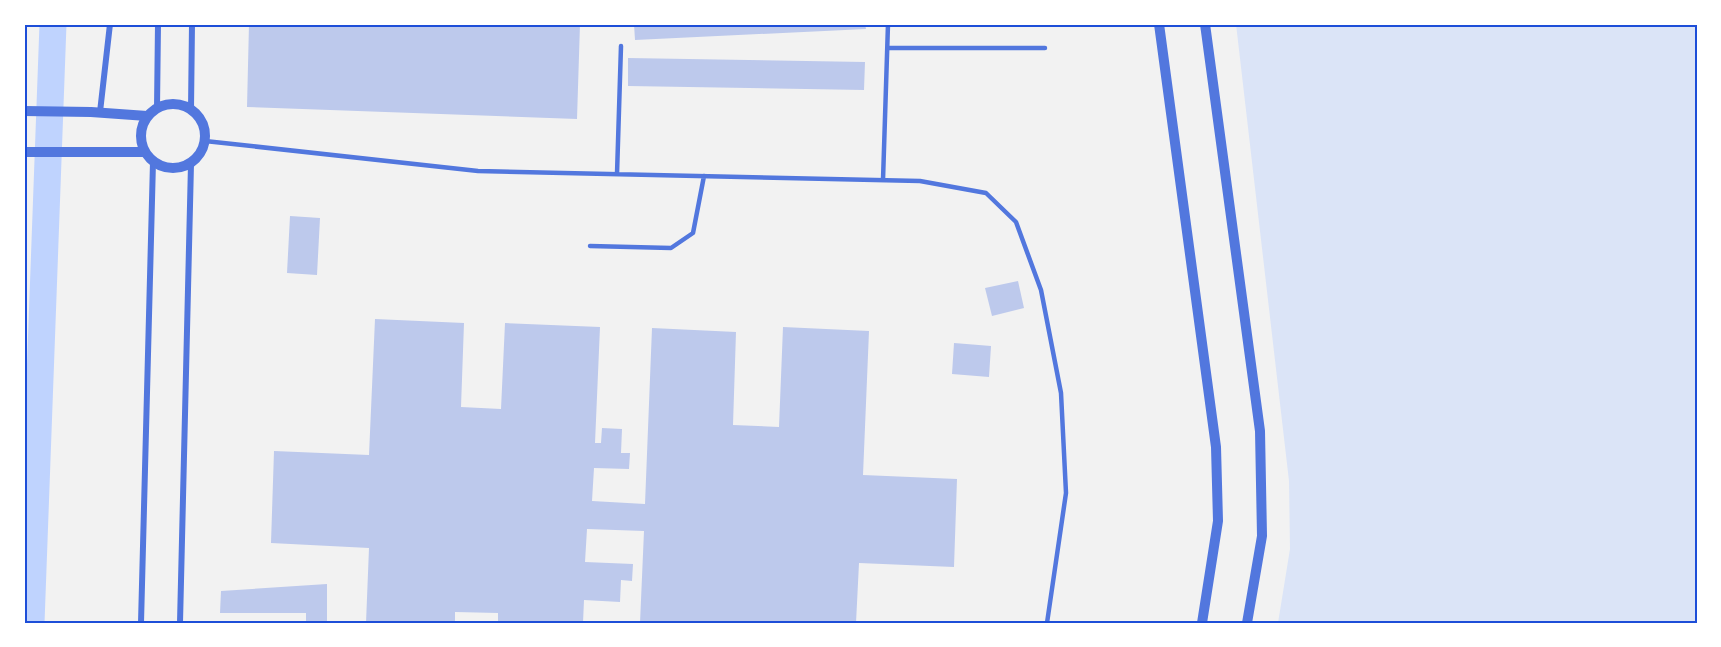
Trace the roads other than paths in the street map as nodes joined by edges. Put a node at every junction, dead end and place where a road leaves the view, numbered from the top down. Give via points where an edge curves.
1 (110, 24) edge
2 (158, 24) edge
3 (192, 24) edge
4 (888, 24) edge
5 (1159, 24) edge
6 (1205, 24) edge
7 (621, 46) dead end
8 (888, 48) junction
9 (1045, 48) dead end
10 (157, 108) junction
11 (191, 109) junction
12 (24, 111) edge
13 (95, 112) junction
14 (147, 116) junction
15 (205, 141) junction
16 (24, 152) edge
17 (144, 152) junction
18 (153, 162) junction
19 (191, 164) junction
20 (617, 174) junction
21 (704, 176) junction
22 (883, 180) junction
23 (590, 246) dead end
24 (141, 623) edge
25 (180, 623) edge
26 (1047, 623) edge
27 (1202, 623) edge
28 (1247, 623) edge

1 - 13 street
2 - 10 street
3 - 11 street
4 - 8 lane
5 - 27 street via 1216,447 1218,521
6 - 28 street via 1260,431 1262,536
7 - 20 lane
8 - 9 lane
8 - 22 lane
10 - 11 street via 168,104
10 - 14 street
11 - 15 street via 200,118
12 - 13 street
13 - 14 street
14 - 17 street via 142,128
15 - 19 street
15 - 20 lane via 478,171
16 - 17 street
17 - 18 street
18 - 19 street via 178,168
18 - 24 street
19 - 25 street
20 - 21 lane
21 - 22 lane
21 - 23 lane via 693,233 671,249
22 - 26 lane via 920,181 986,193 1016,222 1041,290 1061,393 1065,482

